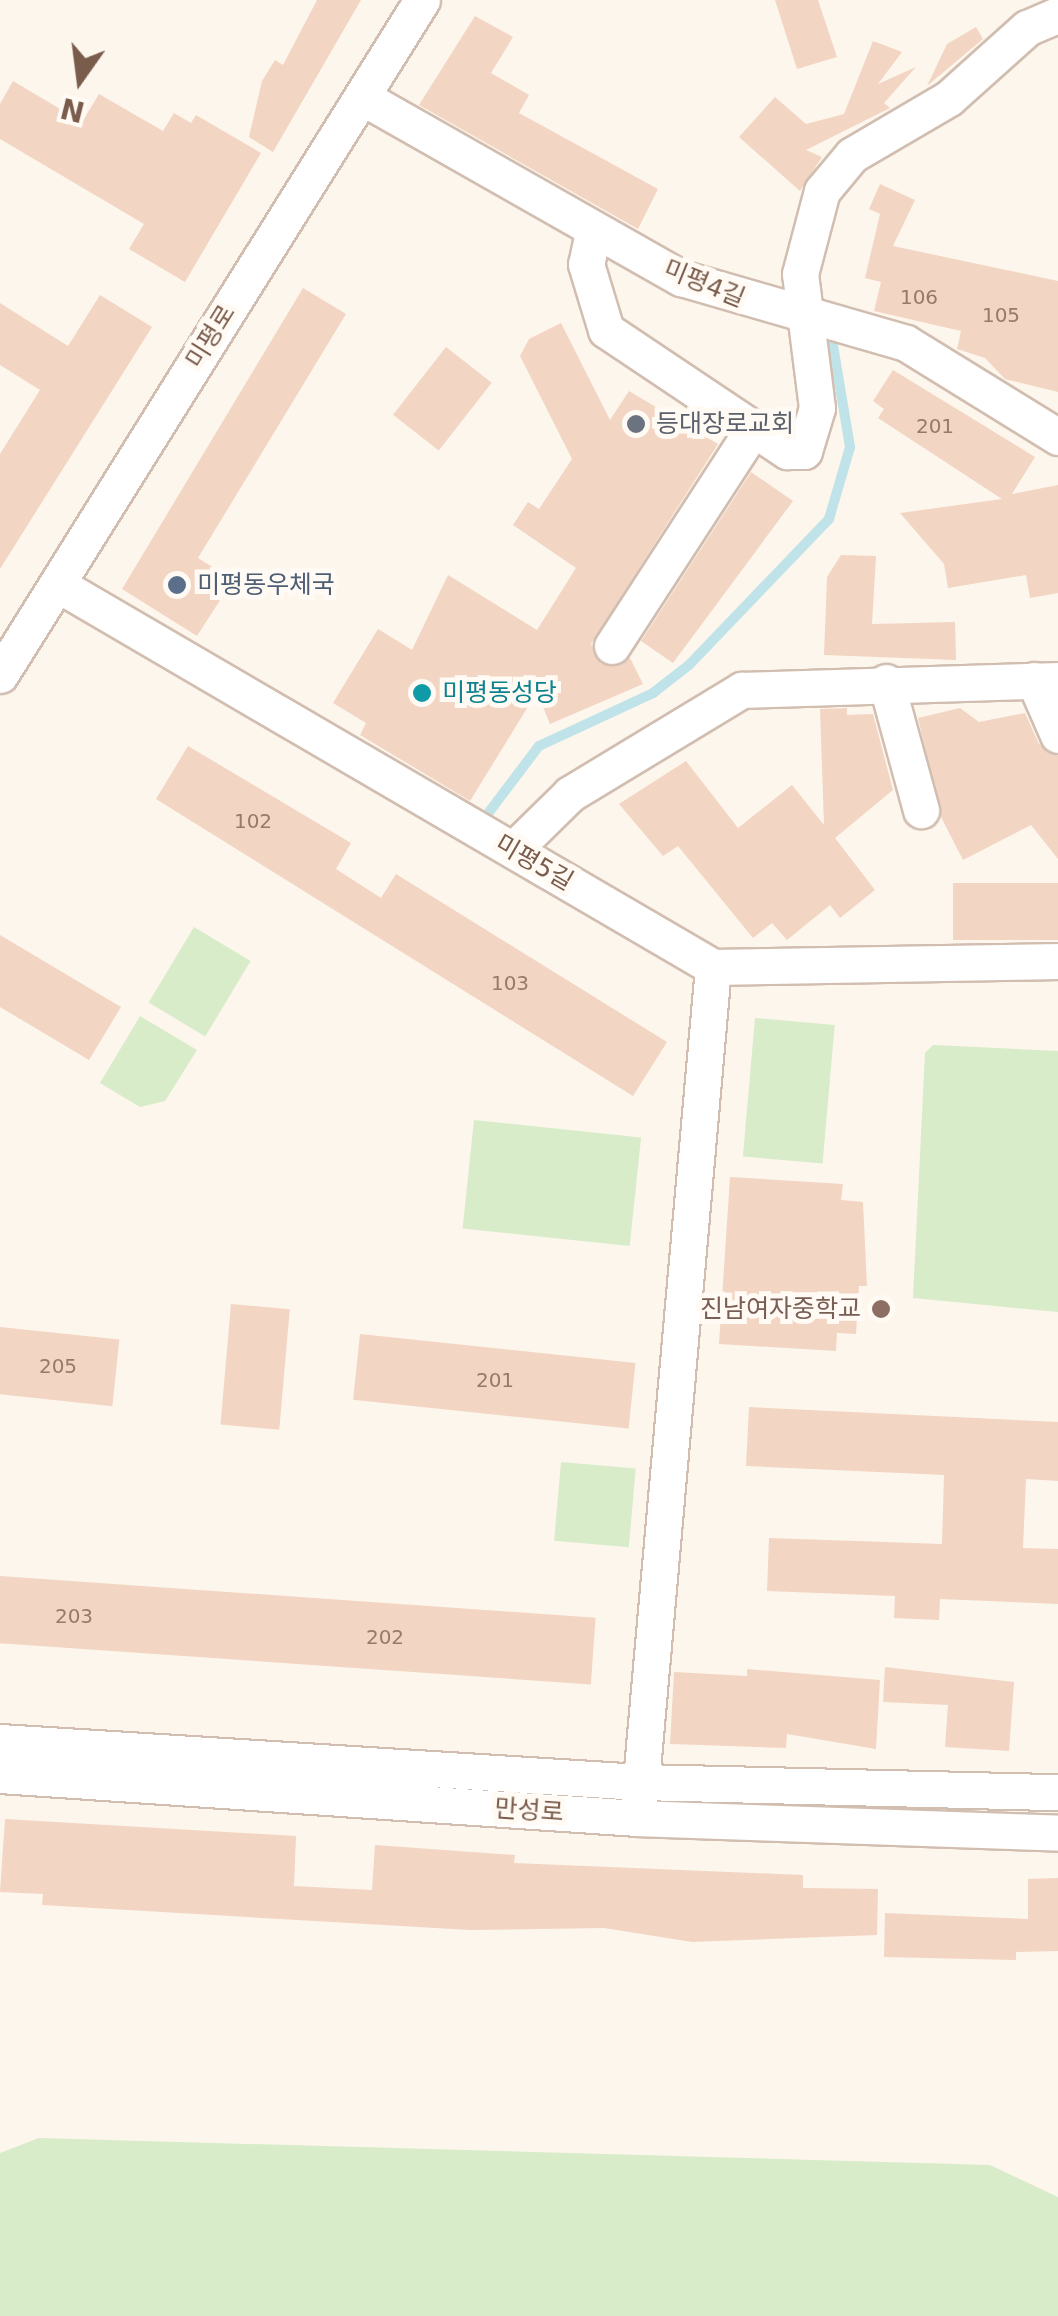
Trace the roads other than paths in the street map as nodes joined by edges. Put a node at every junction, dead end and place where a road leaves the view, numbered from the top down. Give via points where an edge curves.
1 (422, 0) edge
2 (1019, 15) edge
3 (1058, 16) edge
4 (362, 97) junction
5 (592, 232) junction
6 (804, 315) junction
7 (753, 429) junction
8 (1058, 437) edge
9 (57, 584) junction
10 (612, 646) dead end
11 (0, 675) edge
12 (1046, 680) edge
13 (886, 682) junction
14 (1058, 735) edge
15 (921, 810) dead end
16 (512, 850) junction
17 (1058, 961) edge
18 (713, 968) junction
19 (0, 1742) edge
20 (0, 1775) edge
21 (640, 1782) junction
22 (1058, 1792) edge
23 (638, 1818) junction
24 (1058, 1833) edge

1 - 4 street, 미평로
2 - 3 street
2 - 6 street via 958,92 835,172 805,241
4 - 5 street, 미평4길
4 - 9 street, 미평로
5 - 6 street, 미평4길 via 708,289
5 - 7 street via 586,264 606,330
6 - 7 street via 814,436 794,453
6 - 8 street, 미평4길 via 906,342
7 - 10 street
9 - 11 street, 미평로
9 - 16 street, 미평5길
12 - 13 street
12 - 14 street
13 - 15 street
13 - 16 street via 742,690 570,794
16 - 18 street, 미평5길
17 - 18 street
18 - 21 street
19 - 21 street, 만성로
20 - 23 street, 만성로
21 - 22 street, 만성로
21 - 23 street
23 - 24 street, 만성로

